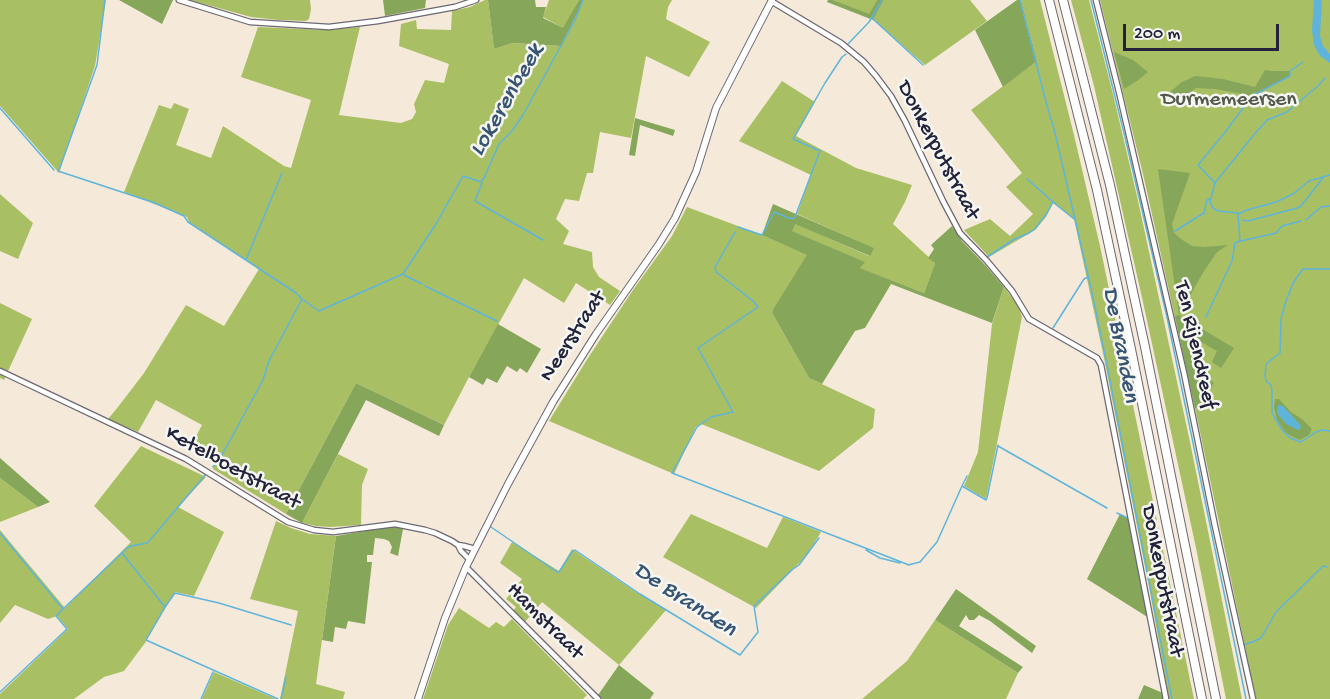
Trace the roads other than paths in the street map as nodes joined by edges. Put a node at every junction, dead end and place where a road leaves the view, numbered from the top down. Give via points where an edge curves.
1 (179, 0) edge
2 (476, 0) edge
3 (1049, 0) edge
4 (1063, 0) edge
5 (1096, 0) edge
6 (772, 1) edge
7 (0, 371) edge
8 (458, 545) junction
9 (475, 549) junction
10 (470, 560) junction
11 (466, 567) junction
12 (418, 699) edge
13 (598, 699) edge
14 (1166, 699) edge
15 (1202, 699) edge
16 (1216, 699) edge
17 (1254, 699) edge

1 - 2 street via 250,22 329,27 455,7
3 - 15 highway via 1099,201
4 - 16 highway via 1113,197
5 - 17 street, Ten Rijendreef via 1184,373
6 - 9 street, Neerstraat via 716,108 696,172 675,218 554,402
6 - 14 street, Donkerputstraat via 864,62 891,96 960,233 1012,291 1029,319 1097,358 1101,365
7 - 8 street, Ketelboetstraat via 186,459 288,522 333,532 395,524 435,533
8 - 9 street, Ketelboetstraat
8 - 10 street, Ketelboetstraat
9 - 10 street, Neerstraat
10 - 11 street, Neerstraat
11 - 12 street, Neerstraat
11 - 13 street, Hamstraat

